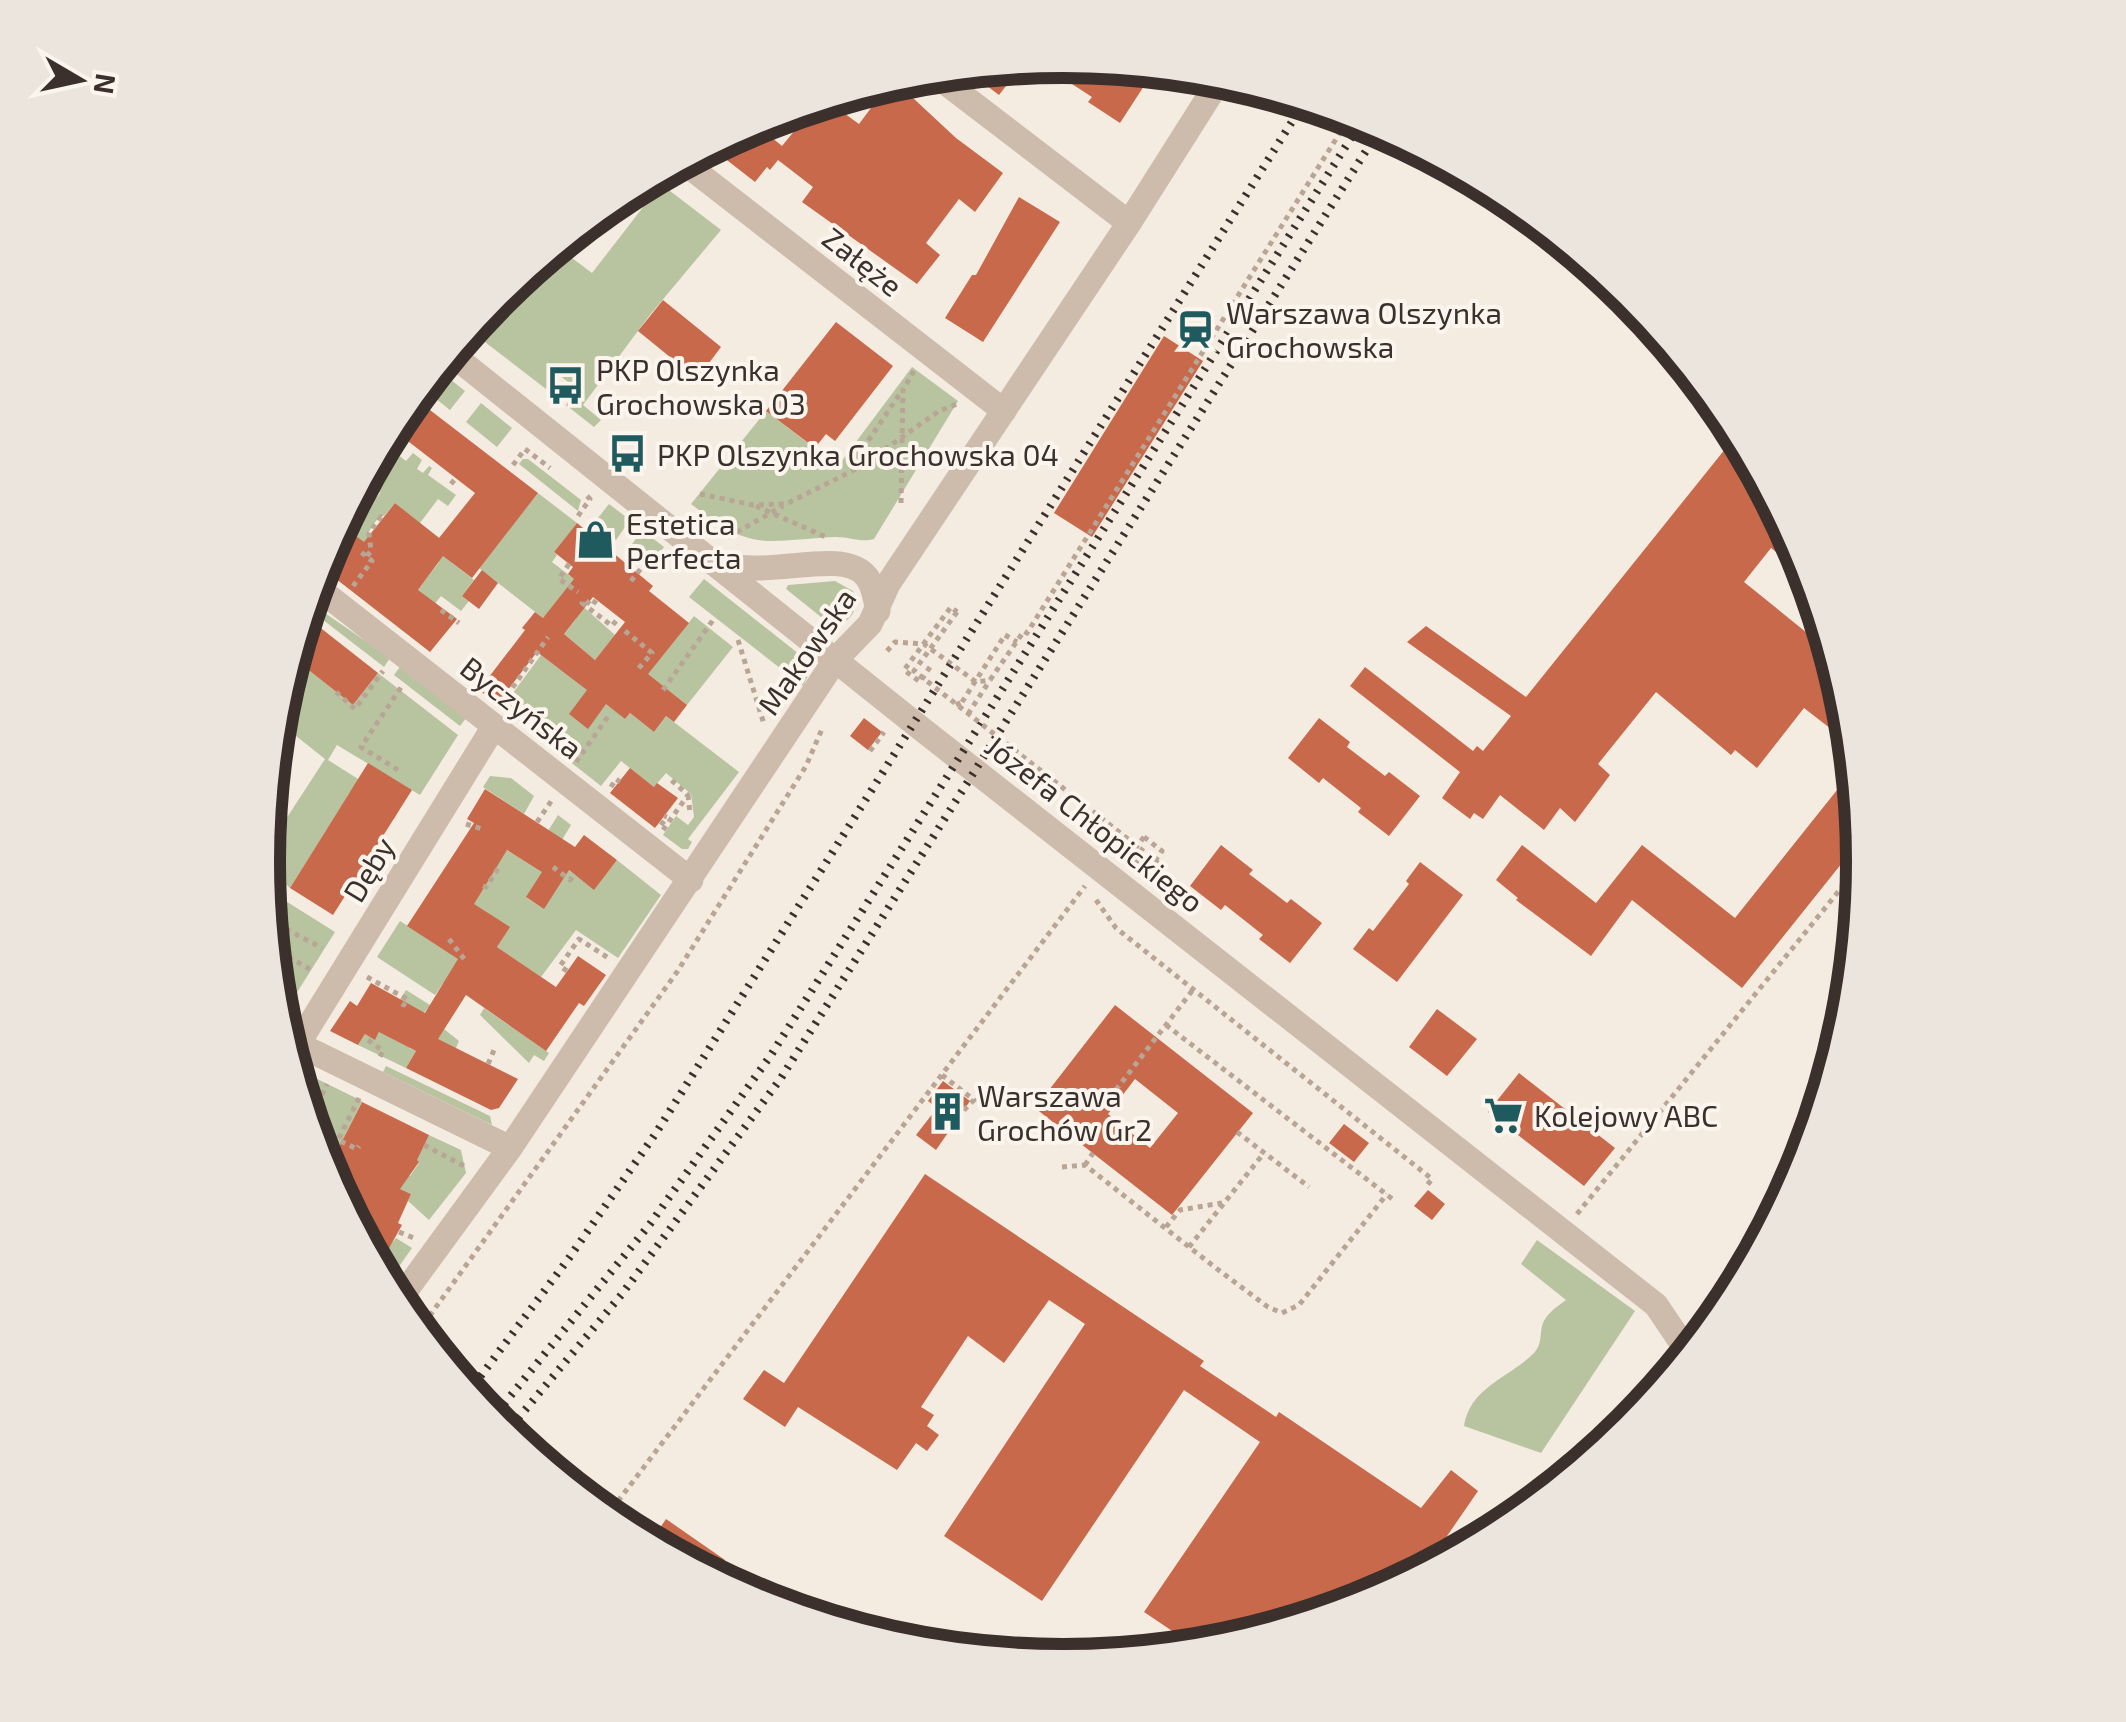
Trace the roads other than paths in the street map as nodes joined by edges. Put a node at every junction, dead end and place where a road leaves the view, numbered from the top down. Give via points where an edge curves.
1 (951, 86) edge
2 (1212, 92) edge
3 (694, 170) edge
4 (1129, 224) junction
5 (461, 360) edge
6 (1004, 410) junction
7 (719, 548) junction
8 (327, 593) edge
9 (878, 612) junction
10 (836, 660) junction
11 (496, 717) junction
12 (691, 880) junction
13 (298, 1029) edge
14 (302, 1046) edge
15 (510, 1148) junction
16 (407, 1289) edge
17 (1681, 1343) edge

1 - 4 street
2 - 4 street, Makowska
3 - 6 street, Załęże
4 - 6 street, Makowska
5 - 7 street, Józefa Chłopickiego
6 - 9 street, Makowska via 888,584
7 - 9 street via 734,568 749,570 851,565 866,576
7 - 10 street, Józefa Chłopickiego
8 - 11 street, Byczyńska
9 - 10 street, Makowska
10 - 12 street, Makowska
10 - 17 street, Józefa Chłopickiego via 1656,1305
11 - 12 street, Byczyńska
11 - 13 street, Dęby
12 - 15 street, Makowska
14 - 15 street
15 - 16 street, Makowska

